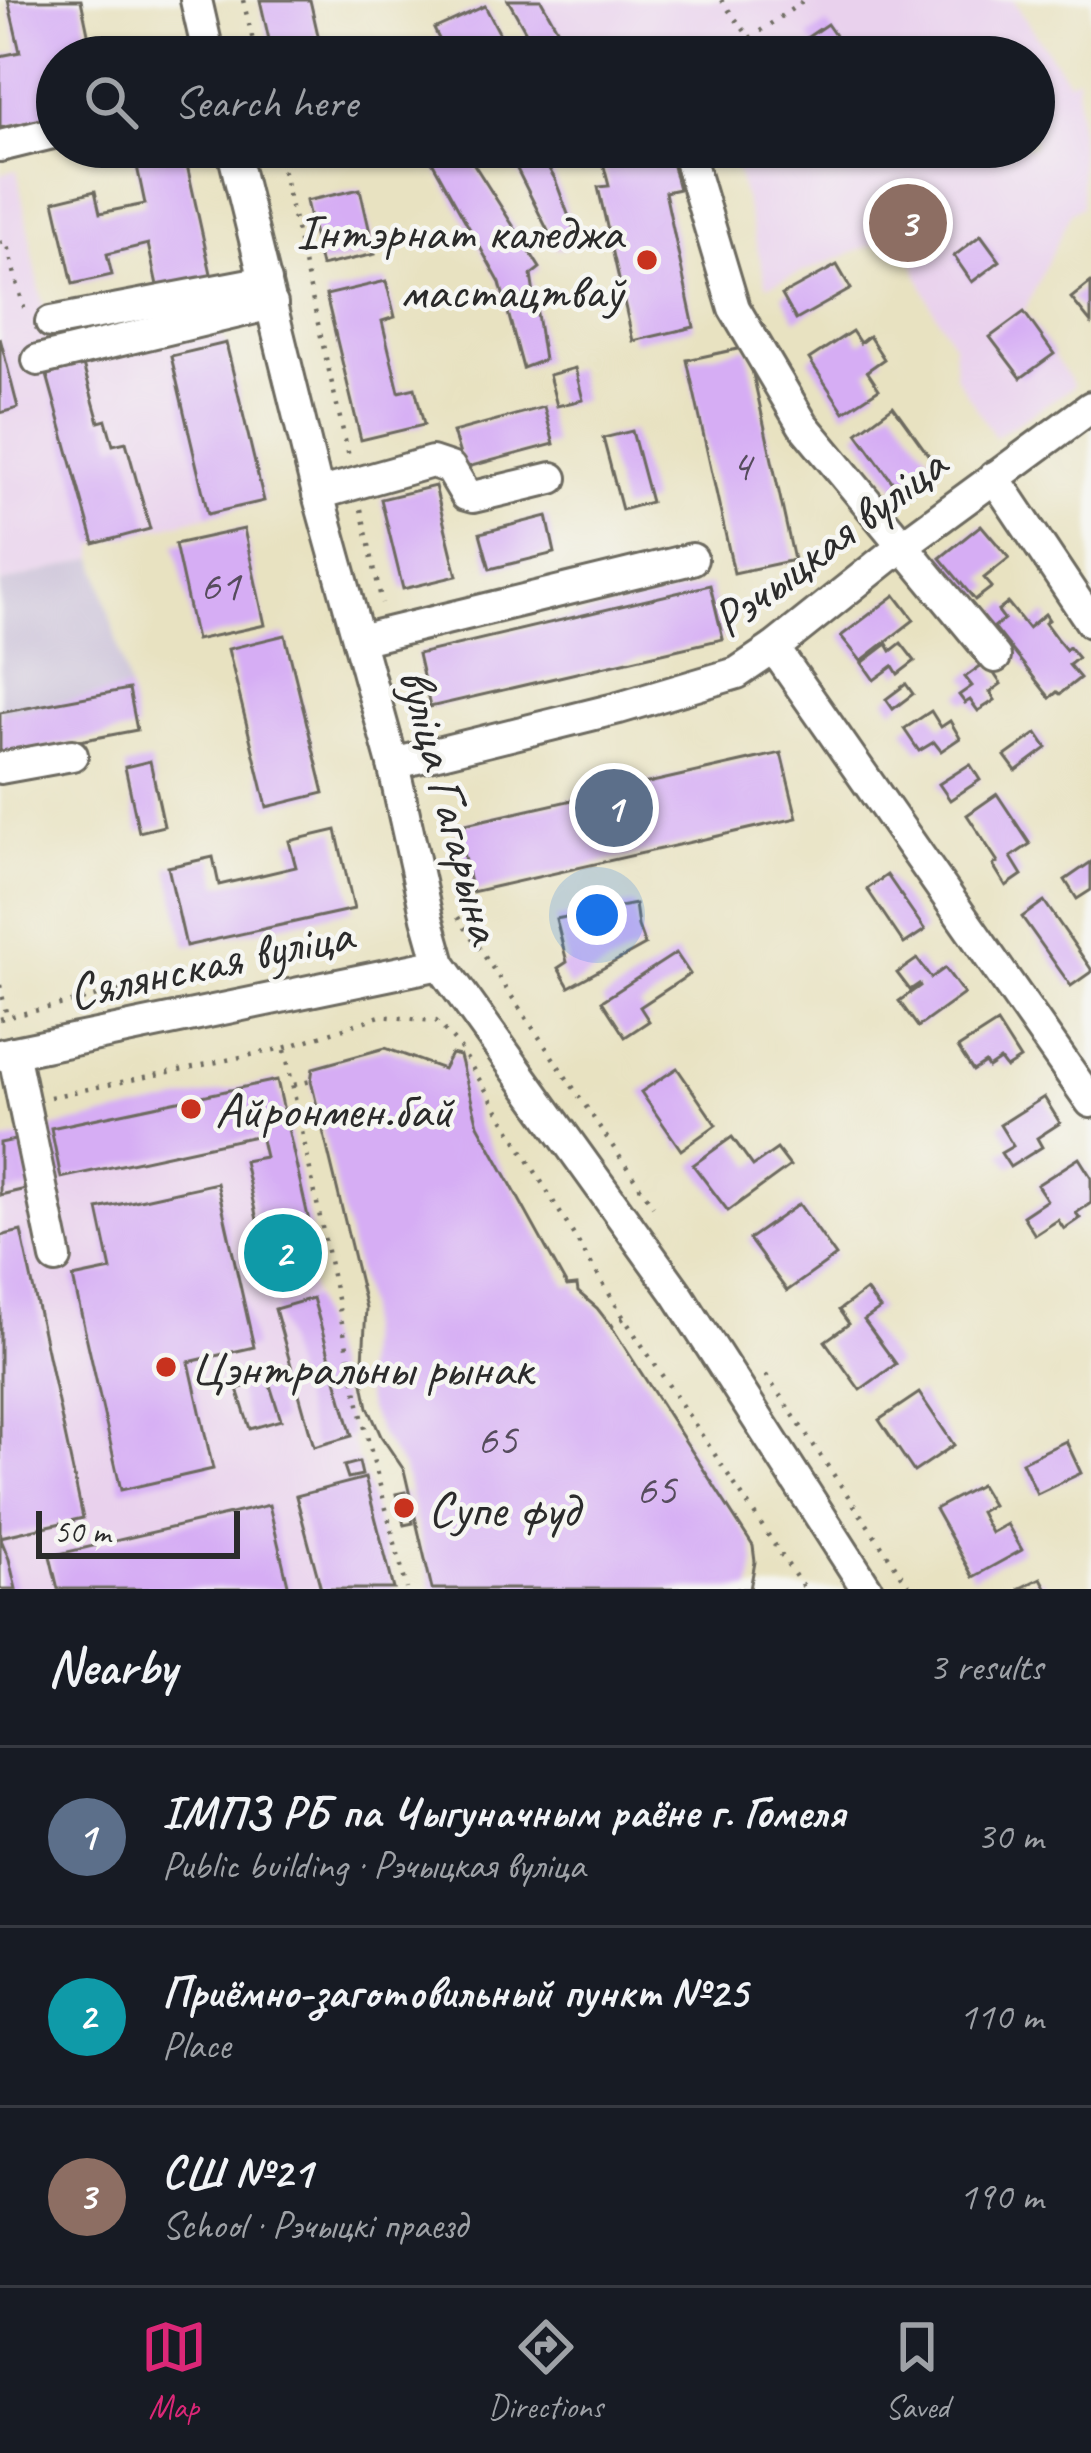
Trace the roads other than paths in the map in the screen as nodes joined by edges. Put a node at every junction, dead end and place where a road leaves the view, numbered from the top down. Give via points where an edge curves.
1 (196, 0) edge
2 (204, 36) edge
3 (36, 137) edge
4 (0, 146) edge
5 (237, 168) edge
6 (692, 168) edge
7 (269, 292) junction
8 (51, 322) dead end
9 (38, 360) road end
10 (1091, 407) edge
11 (994, 477) junction
12 (552, 478) dead end
13 (318, 494) junction
14 (903, 545) junction
15 (692, 559) dead end
16 (1091, 622) edge
17 (374, 637) junction
18 (774, 648) junction
19 (995, 657) dead end
20 (72, 755) dead end
21 (393, 764) junction
22 (0, 768) edge
23 (440, 964) junction
24 (6, 1053) edge
25 (1091, 1102) edge
26 (56, 1258) dead end
27 (868, 1589) edge

1 - 2 street
3 - 4 street
5 - 7 street, вуліца Гагарына
6 - 14 street via 734,308 803,425
7 - 8 street
7 - 9 street
7 - 13 street, вуліца Гагарына
10 - 11 street, Рэчыцкая вуліца
11 - 14 street, Рэчыцкая вуліца
11 - 16 street
12 - 13 street via 473,496 450,468 432,462
13 - 17 street, вуліца Гагарына
14 - 18 street, Рэчыцкая вуліца
14 - 19 street
15 - 17 street
17 - 21 street, вуліца Гагарына
18 - 21 street, Рэчыцкая вуліца via 718,679
18 - 25 street
20 - 22 street
21 - 23 street, вуліца Гагарына
23 - 24 street, Сялянская вуліца
23 - 27 street, вуліца Гагарына via 676,1292
24 - 26 street

